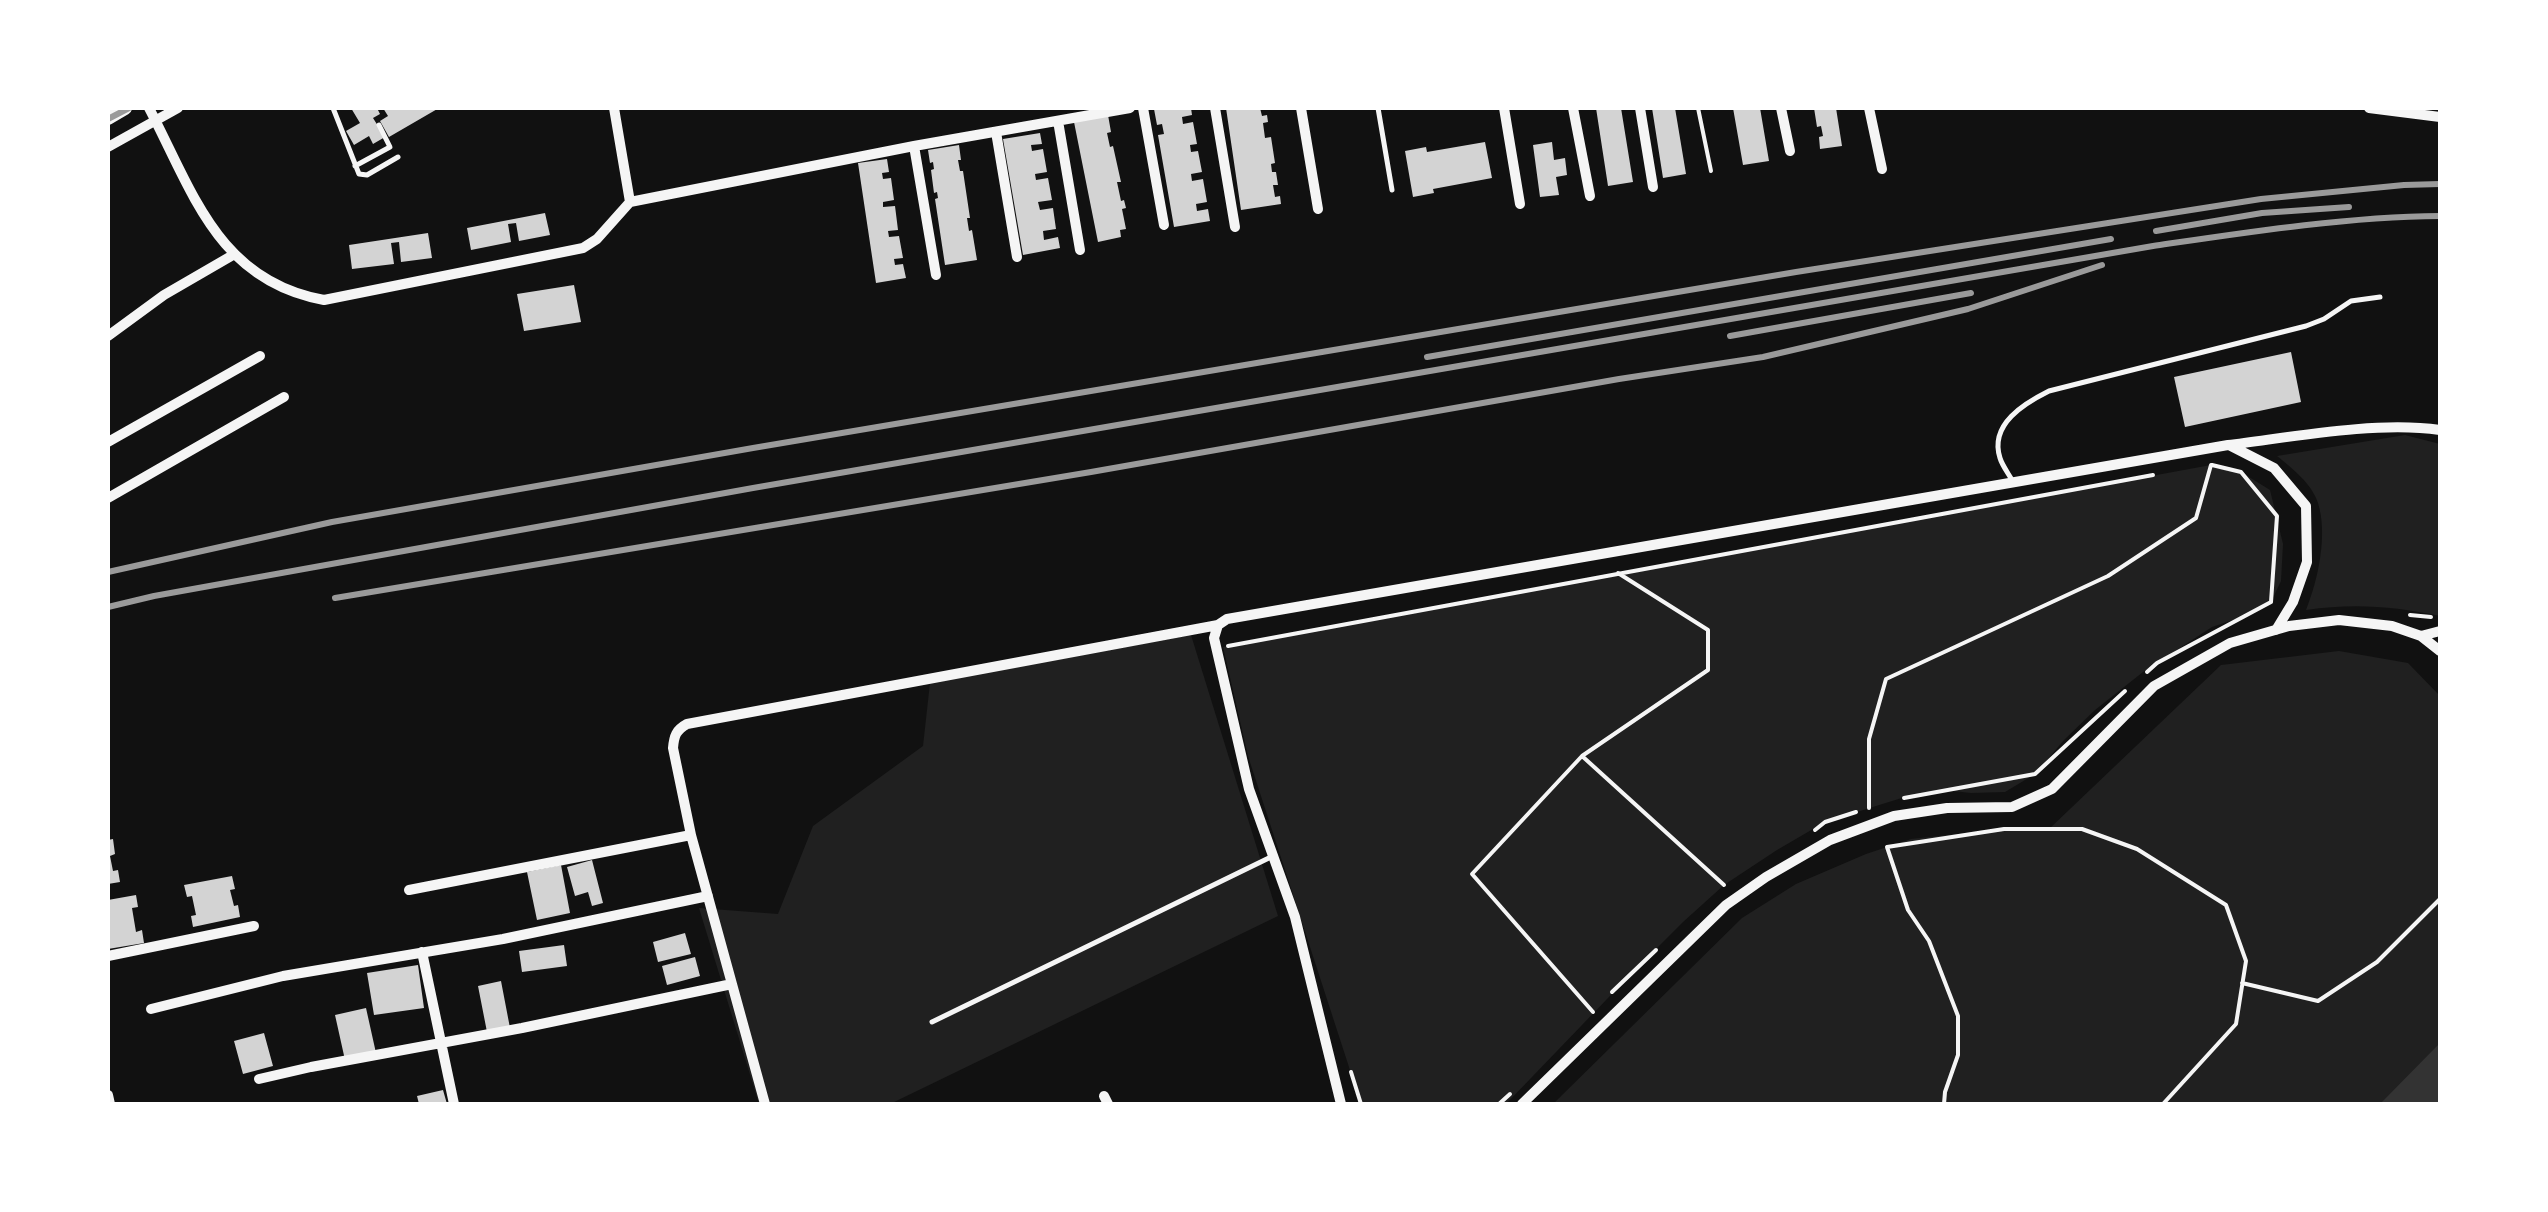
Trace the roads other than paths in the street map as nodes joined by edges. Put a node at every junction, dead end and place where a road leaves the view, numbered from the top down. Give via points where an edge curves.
1 (126, 108) edge
2 (149, 108) edge
3 (178, 108) edge
4 (333, 108) edge
5 (614, 108) edge
6 (1130, 108) edge
7 (1143, 108) edge
8 (1214, 108) edge
9 (1301, 108) edge
10 (1378, 108) edge
11 (1504, 108) edge
12 (1573, 108) edge
13 (1640, 108) edge
14 (1781, 108) edge
15 (1869, 108) edge
16 (2368, 108) edge
17 (2440, 117) edge
18 (108, 118) edge
19 (155, 119) junction
20 (1058, 121) junction
21 (379, 125) dead end
22 (996, 132) junction
23 (914, 146) junction
24 (108, 147) edge
25 (1790, 151) dead end
26 (398, 157) dead end
27 (355, 166) junction
28 (1882, 169) dead end
29 (1653, 186) dead end
30 (1392, 190) dead end
31 (1590, 196) dead end
32 (630, 202) junction
33 (1520, 204) dead end
34 (1318, 209) dead end
35 (1164, 225) dead end
36 (1235, 226) dead end
37 (1080, 250) dead end
38 (233, 255) junction
39 (1017, 257) dead end
40 (936, 274) dead end
41 (2380, 297) dead end
42 (108, 336) edge
43 (260, 356) dead end
44 (284, 397) dead end
45 (2440, 430) edge
46 (108, 442) edge
47 (2228, 445) junction
48 (2013, 482) junction
49 (108, 498) edge
50 (1218, 624) junction
51 (2276, 630) junction
52 (2440, 631) edge
53 (2422, 636) junction
54 (2440, 651) edge
55 (691, 835) junction
56 (1272, 856) junction
57 (410, 890) dead end
58 (708, 896) junction
59 (254, 926) dead end
60 (422, 952) junction
61 (108, 956) edge
62 (732, 984) junction
63 (151, 1009) dead end
64 (932, 1022) dead end
65 (442, 1044) junction
66 (259, 1079) dead end
67 (108, 1095) edge
68 (110, 1104) edge
69 (454, 1104) edge
70 (765, 1104) edge
71 (1341, 1104) edge
72 (1522, 1104) edge

1 - 18 main road
2 - 19 street
3 - 19 street
4 - 27 lane
5 - 32 street
6 - 20 street
7 - 35 street
8 - 36 street
9 - 34 street
10 - 30 lane
11 - 33 street
12 - 31 street
13 - 29 street
14 - 25 street
15 - 28 street
16 - 17 street
19 - 24 street
19 - 38 street via 214,233
20 - 22 street
20 - 37 street
21 - 27 lane via 390,147
22 - 23 street
22 - 39 street
23 - 32 street
23 - 40 street
26 - 27 lane via 367,175
32 - 38 street via 583,248 324,300 267,280
38 - 42 street
41 - 48 lane via 2351,301 2306,326 2037,397 2002,429 2000,458
43 - 46 street
44 - 49 street
45 - 47 street via 2408,427
47 - 48 street
47 - 51 street via 2274,468 2306,506 2308,562
48 - 50 street
50 - 55 street via 687,724 673,748
50 - 56 street via 1214,638 1249,789
51 - 53 street via 2339,620
51 - 72 street via 2230,643 2154,686 2052,789 2012,807 1894,816 1830,840 1766,876 1726,905
52 - 53 street
53 - 54 street
55 - 57 street
55 - 58 street
56 - 64 lane
56 - 71 street via 1295,917
58 - 60 street
58 - 62 street
59 - 61 street
60 - 63 street
60 - 65 street
62 - 65 street
62 - 70 street
65 - 66 street
65 - 69 street
67 - 68 street

